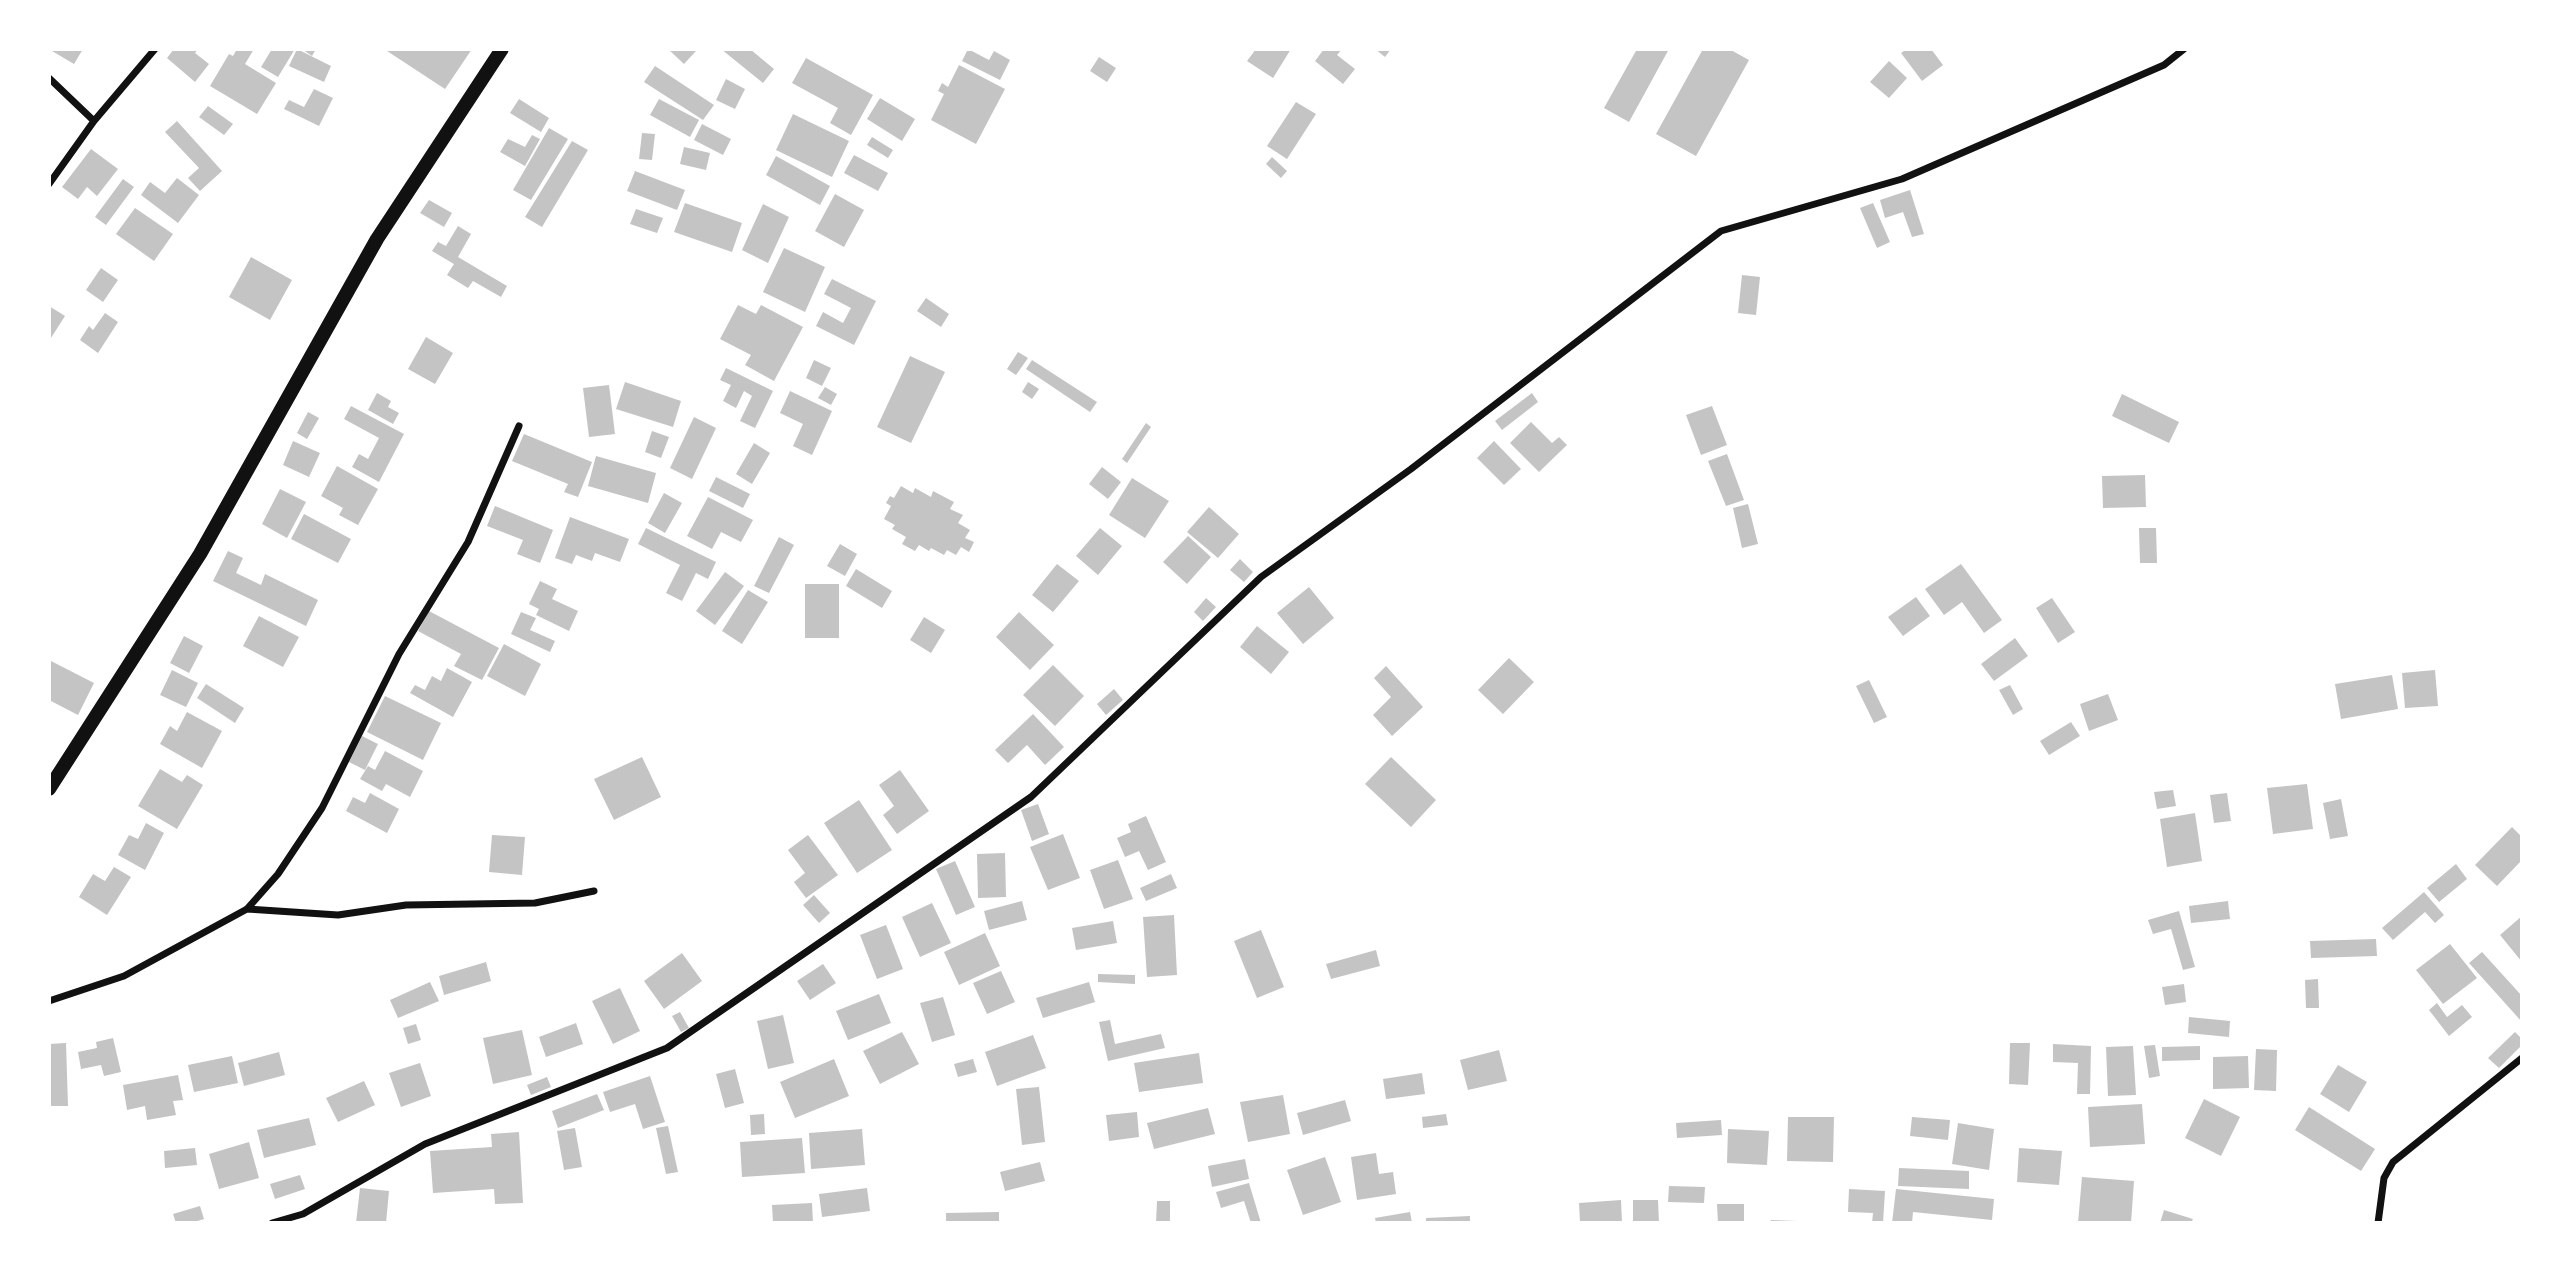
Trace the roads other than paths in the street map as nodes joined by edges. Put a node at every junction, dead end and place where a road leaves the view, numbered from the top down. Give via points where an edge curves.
1 (155, 49) edge
2 (502, 49) edge
3 (2184, 49) edge
4 (49, 78) edge
5 (94, 121) junction
6 (49, 184) edge
7 (519, 426) dead end
8 (49, 789) edge
9 (594, 891) dead end
10 (247, 909) junction
11 (49, 1001) edge
12 (2522, 1058) edge
13 (272, 1223) edge
14 (2378, 1223) edge

1 - 5 street
2 - 8 main road via 377,239 200,554
3 - 13 street via 2164,65 1902,179 1721,231 1411,469 1261,577 1031,797 667,1048 425,1144 303,1214
4 - 5 street
5 - 6 street
7 - 10 street via 468,542 399,654 322,808 278,874
9 - 10 street via 535,903 407,905 338,915
10 - 11 street via 124,976
12 - 14 street via 2393,1162 2384,1178

